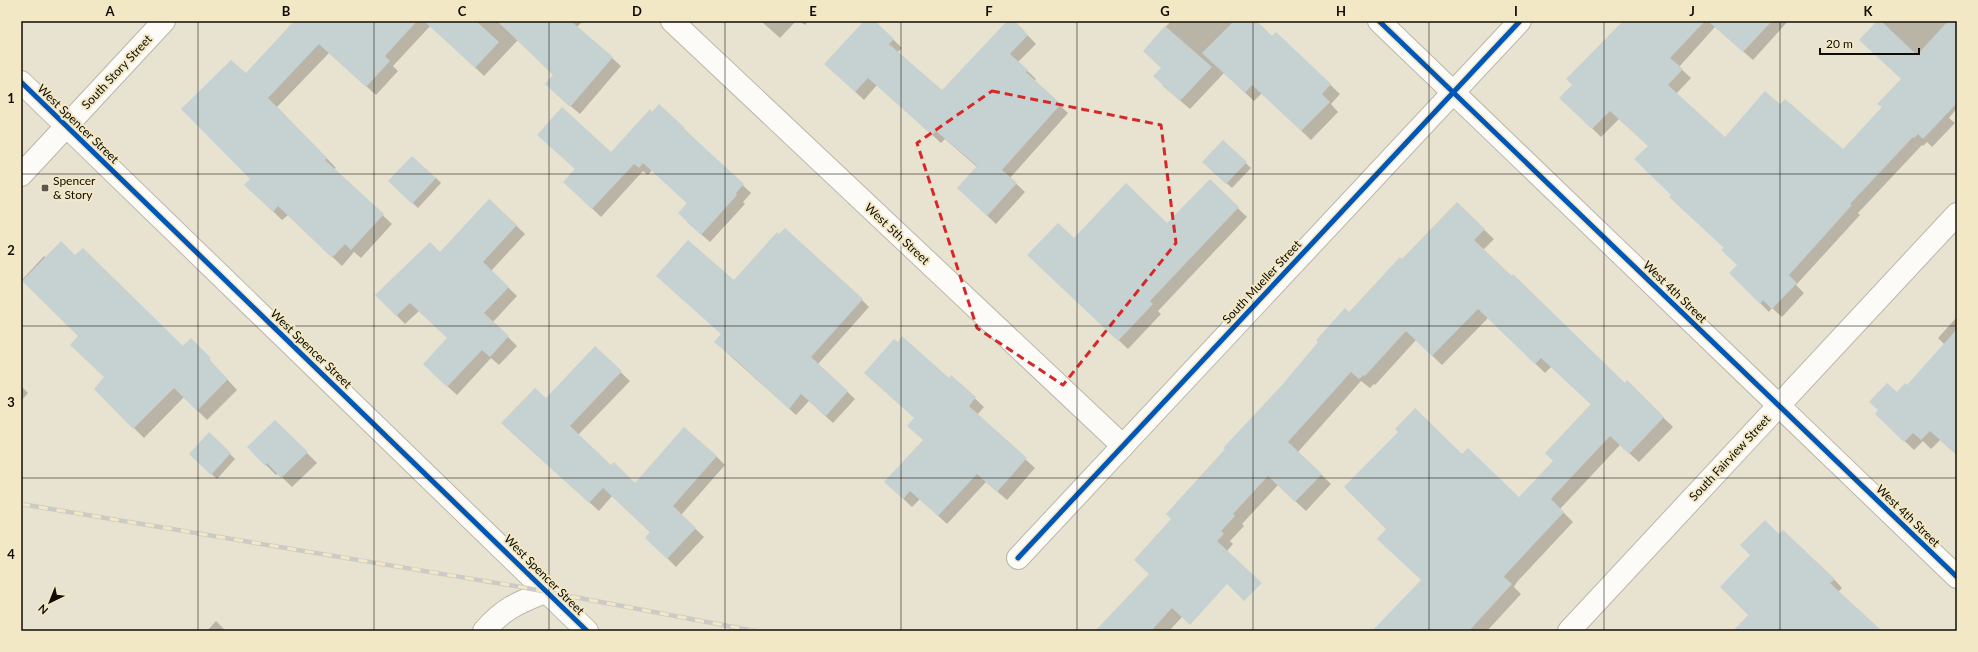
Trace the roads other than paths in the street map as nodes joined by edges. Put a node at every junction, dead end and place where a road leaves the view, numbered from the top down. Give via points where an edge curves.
1 (164, 21) edge
2 (672, 21) edge
3 (1379, 21) edge
4 (1520, 21) edge
5 (21, 82) edge
6 (1454, 92) junction
7 (67, 126) junction
8 (21, 175) edge
9 (1957, 214) edge
10 (1779, 406) junction
11 (1123, 446) junction
12 (1018, 558) dead end
13 (1957, 577) edge
14 (545, 592) junction
15 (484, 631) edge
16 (587, 631) edge
17 (1569, 631) edge

1 - 7 street, South Story Street
2 - 11 street, West 5th Street
3 - 6 street, West 4th Street
4 - 6 street, South Mueller Street
5 - 7 street, West Spencer Street
6 - 10 street, West 4th Street
6 - 11 street, South Mueller Street
7 - 8 street, South Story Street
7 - 14 street, West Spencer Street via 488,533
9 - 10 street, South Fairview Street
10 - 13 street, West 4th Street
10 - 17 street, South Fairview Street
11 - 12 street, South Mueller Street
14 - 15 street via 514,604
14 - 16 street, West Spencer Street

